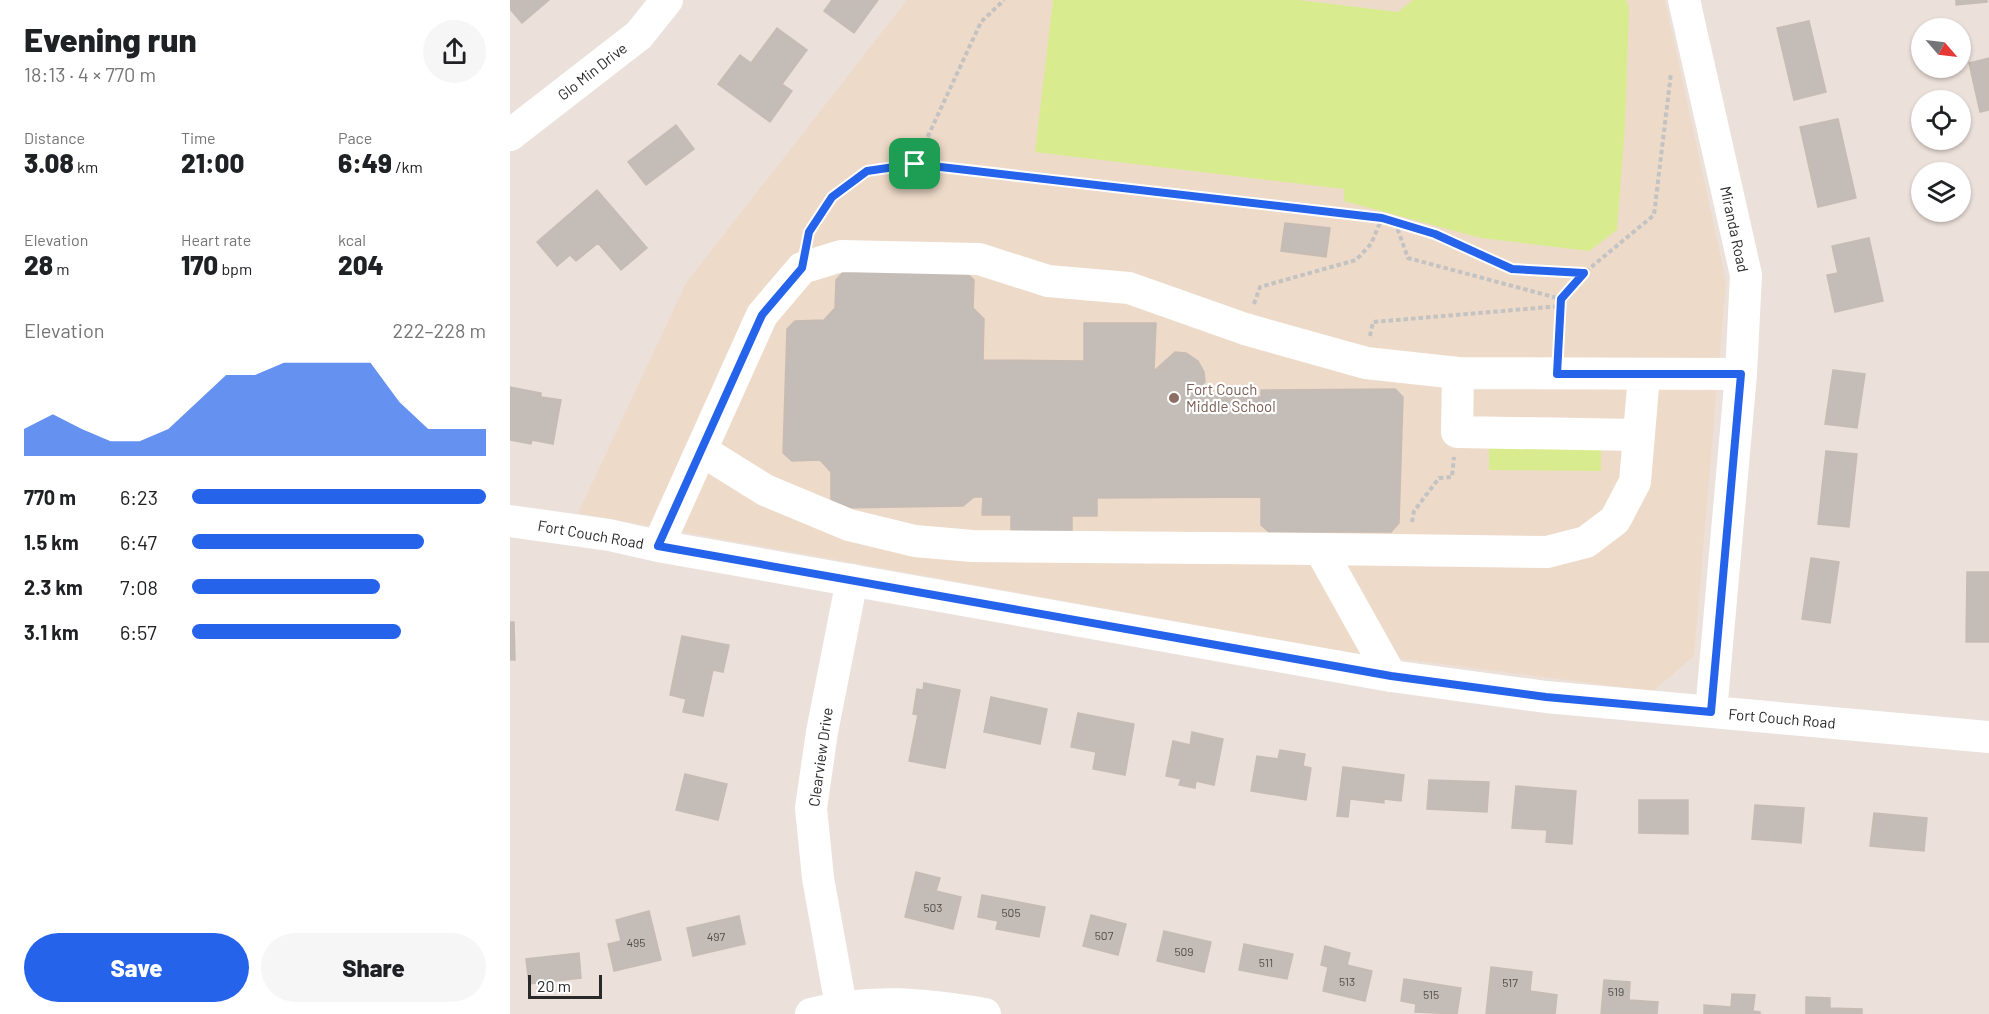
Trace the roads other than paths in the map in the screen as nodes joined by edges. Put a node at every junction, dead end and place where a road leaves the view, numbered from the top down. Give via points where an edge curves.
1 (667, 0) edge
2 (1684, 0) edge
3 (510, 135) edge
4 (1458, 373) junction
5 (1741, 374) junction
6 (1644, 375) junction
7 (1638, 435) junction
8 (701, 450) junction
9 (510, 521) edge
10 (658, 546) junction
11 (1320, 549) junction
12 (852, 580) junction
13 (1391, 676) junction
14 (1711, 712) junction
15 (1989, 737) edge
16 (841, 1006) junction
17 (810, 1014) edge
18 (985, 1014) edge

1 - 3 street, Glo Min Drive via 639,35
2 - 5 street, Miranda Road via 1746,275
4 - 6 street
4 - 7 street via 1457,432
4 - 8 street via 1366,363 1245,329 1129,288 1048,281 979,259 841,256 802,268 762,315
5 - 6 street
5 - 14 street, Miranda Road
6 - 7 street
7 - 11 street via 1635,482 1615,520 1586,542 1547,552
8 - 10 street
8 - 11 street via 765,490 849,525 915,541 972,546
9 - 10 street, Fort Couch Road
10 - 12 street, Fort Couch Road
11 - 13 street
12 - 13 street, Fort Couch Road
12 - 16 street, Clearview Drive via 811,808 818,878
13 - 14 street, Fort Couch Road via 1546,697
14 - 15 street, Fort Couch Road
16 - 17 street
16 - 18 street via 874,1003

